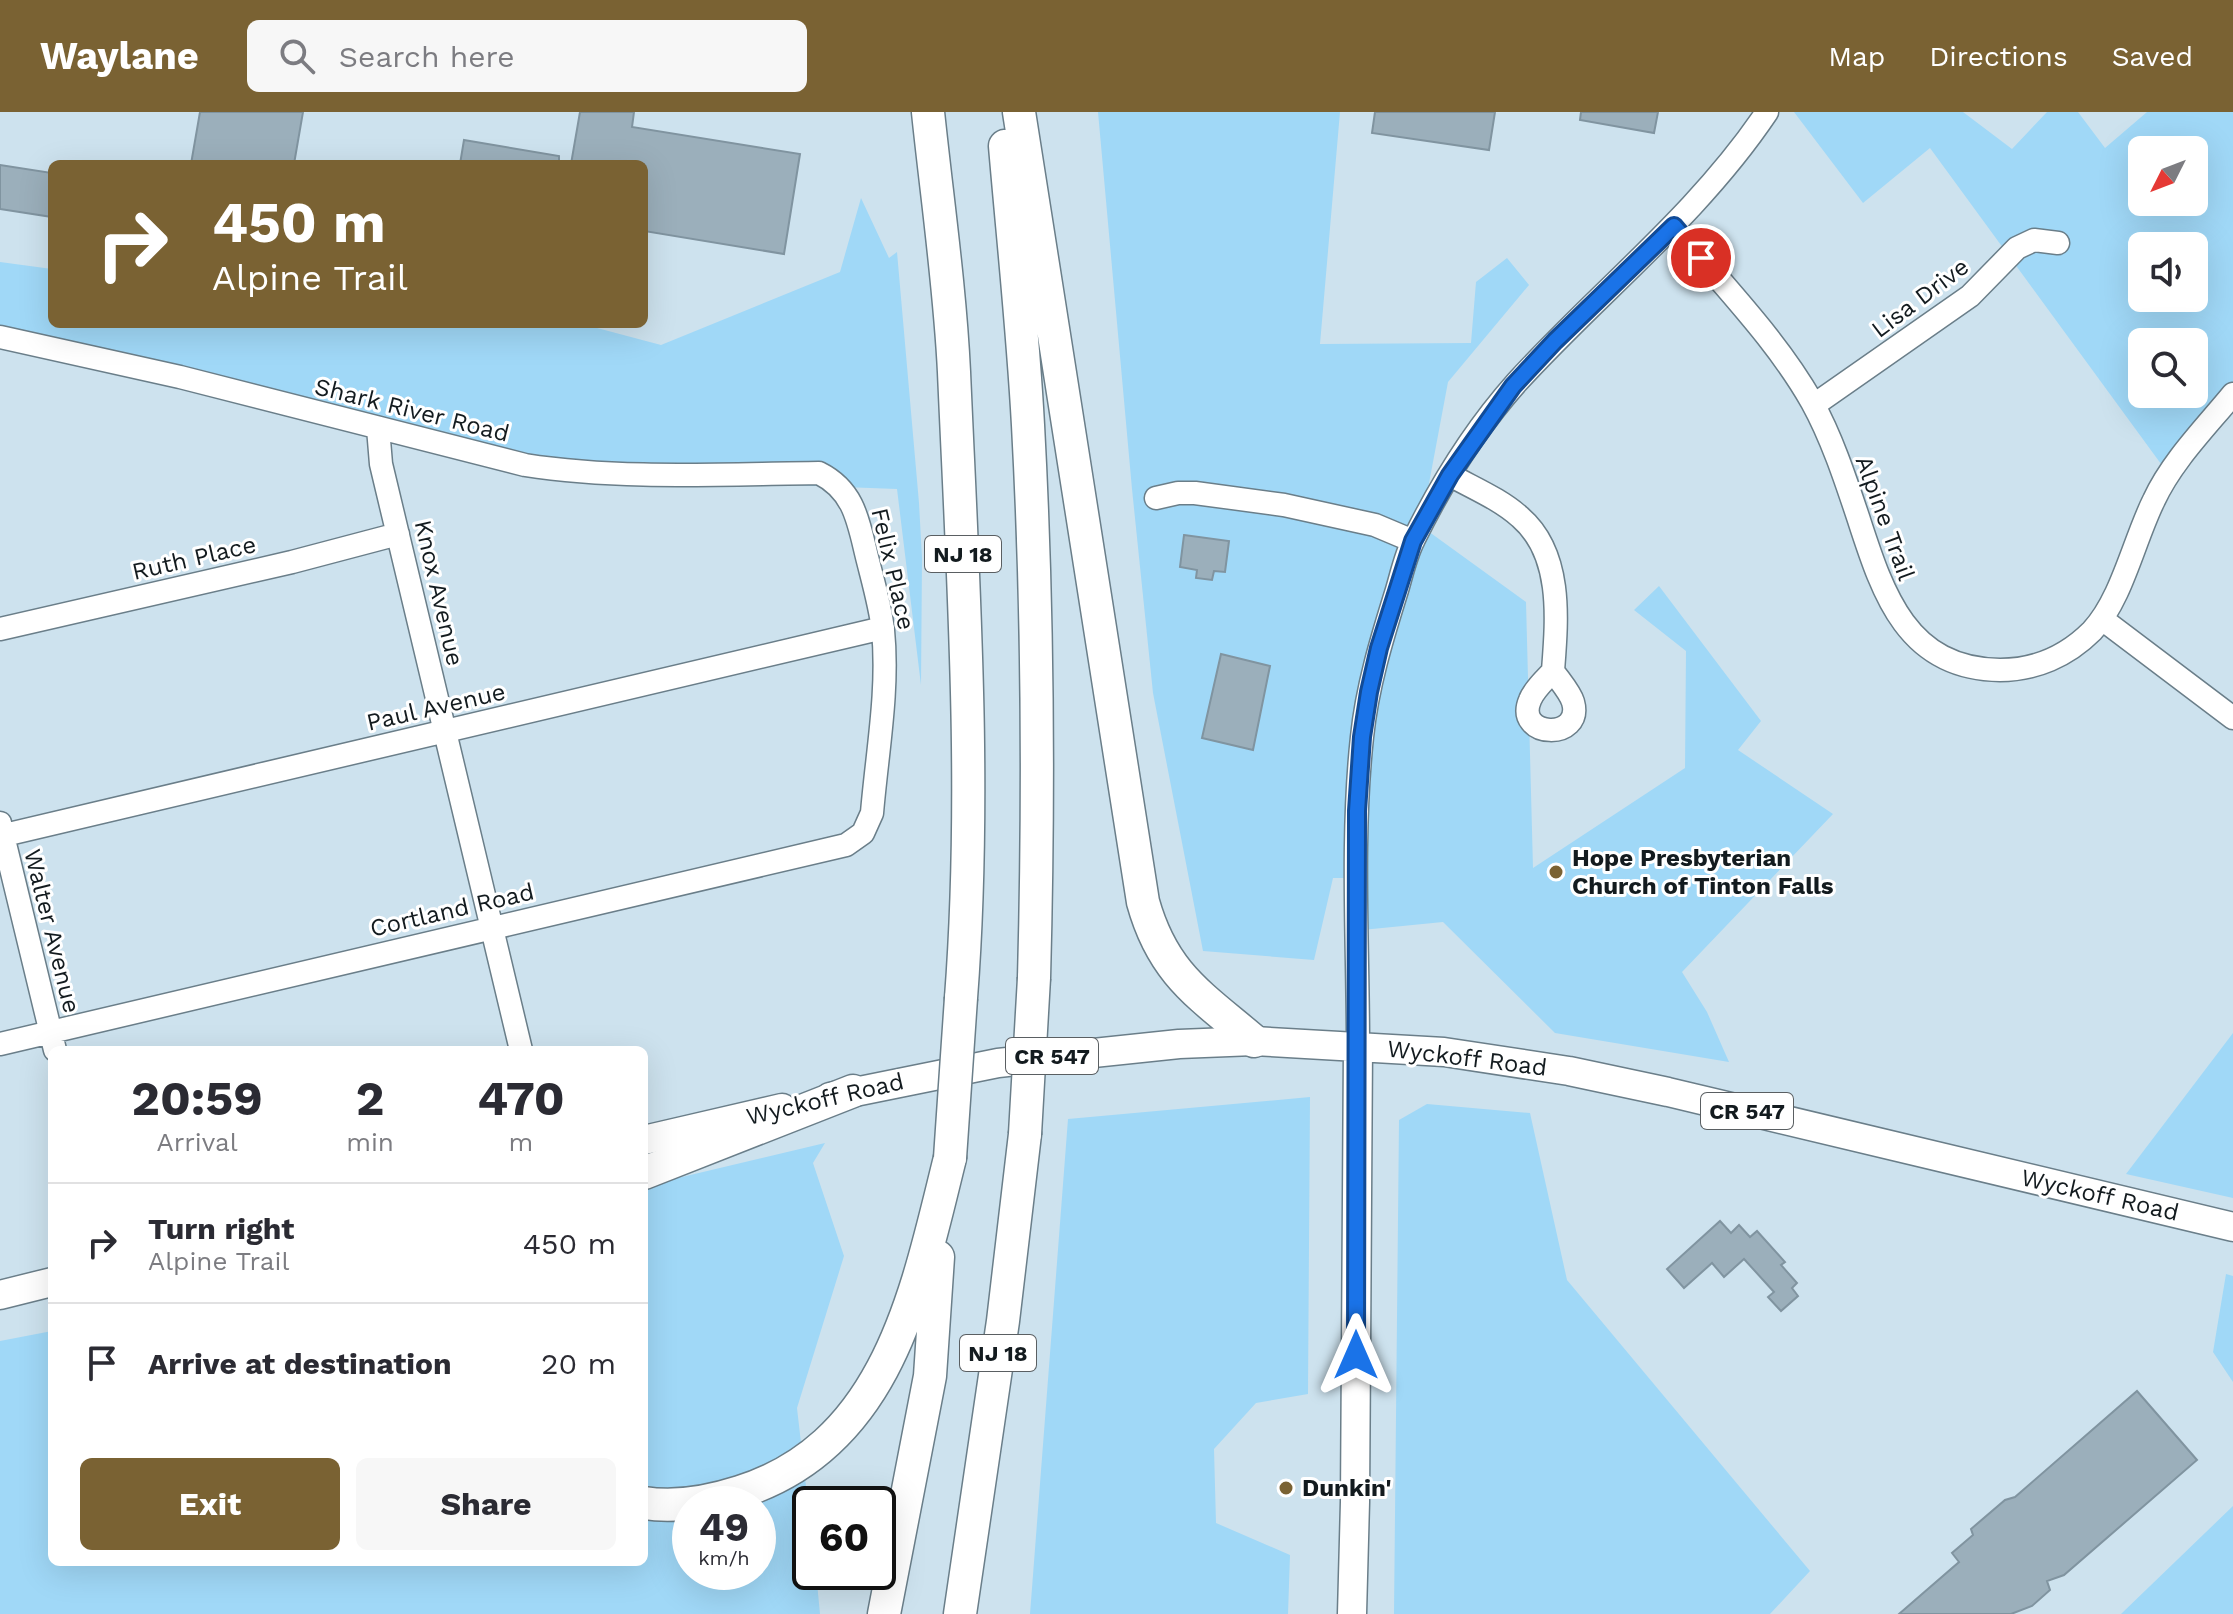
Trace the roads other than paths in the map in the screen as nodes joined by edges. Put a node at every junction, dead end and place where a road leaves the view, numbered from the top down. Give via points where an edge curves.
1 (928, 112) edge
2 (1002, 112) edge
3 (1019, 112) edge
4 (1767, 112) edge
5 (1674, 226) junction
6 (2058, 243) dead end
7 (0, 337) edge
8 (2233, 394) edge
9 (1814, 405) junction
10 (378, 428) junction
11 (819, 473) joint
12 (1450, 475) junction
13 (1156, 498) dead end
14 (398, 534) junction
15 (1413, 541) junction
16 (2102, 619) junction
17 (883, 628) junction
18 (0, 629) edge
19 (1553, 671) dead end
20 (2233, 718) edge
21 (445, 730) junction
22 (1, 831) edge
23 (863, 833) joint
24 (492, 928) junction
25 (52, 1040) edge
26 (1254, 1041) junction
27 (0, 1044) edge
28 (520, 1046) edge
29 (1358, 1046) junction
30 (853, 1091) junction
31 (648, 1139) edge
32 (648, 1171) edge
33 (947, 1172) junction
34 (2233, 1227) edge
35 (48, 1283) edge
36 (0, 1295) edge
37 (648, 1503) edge
38 (884, 1614) edge
39 (960, 1614) edge
40 (1352, 1614) edge

1 - 33 highway, NJ 18, bridge via 954,371 967,686 961,998
2 - 39 highway, NJ 18, bridge via 1028,423 1036,610 1034,978 1025,1134
3 - 26 highway via 1143,902 1169,964
4 - 5 street
5 - 9 street, Alpine Trail via 1772,342
5 - 12 street via 1513,386
6 - 9 street, Lisa Drive via 2034,240 2017,248 1958,306
7 - 10 street, Shark River Road
8 - 16 street, Alpine Trail via 2160,487
9 - 16 street, Alpine Trail via 1879,582 1901,621 1919,640 1971,667 2023,669 2060,656
10 - 11 street, Shark River Road via 567,471
10 - 14 street, Knox Avenue
11 - 17 street, Felix Place via 845,492 856,510
12 - 15 street
12 - 19 street via 1520,517 1544,550 1555,616
13 - 15 street via 1195,493 1284,505 1375,525
14 - 18 street, Ruth Place
14 - 21 street, Knox Avenue
15 - 29 street via 1379,648 1362,737 1357,811
16 - 20 street
17 - 21 street, Paul Avenue
17 - 23 street, Felix Place via 885,669 872,813
21 - 22 street, Paul Avenue
21 - 24 street, Knox Avenue
22 - 25 street, Walter Avenue
23 - 24 street, Cortland Road via 846,845
24 - 25 street, Cortland Road
24 - 28 street, Knox Avenue
25 - 27 street, Cortland Road
26 - 29 main road, Wyckoff Road / CR 547
26 - 30 main road, Wyckoff Road / CR 547 via 998,1063
29 - 34 main road, Wyckoff Road / CR 547 via 1444,1052 1569,1071
29 - 40 main road
30 - 31 main road, Wyckoff Road / CR 547
30 - 32 highway
33 - 37 highway via 897,1345 832,1438 807,1459 754,1488 702,1502
33 - 38 highway, NJ 18 via 930,1376
35 - 36 main road

